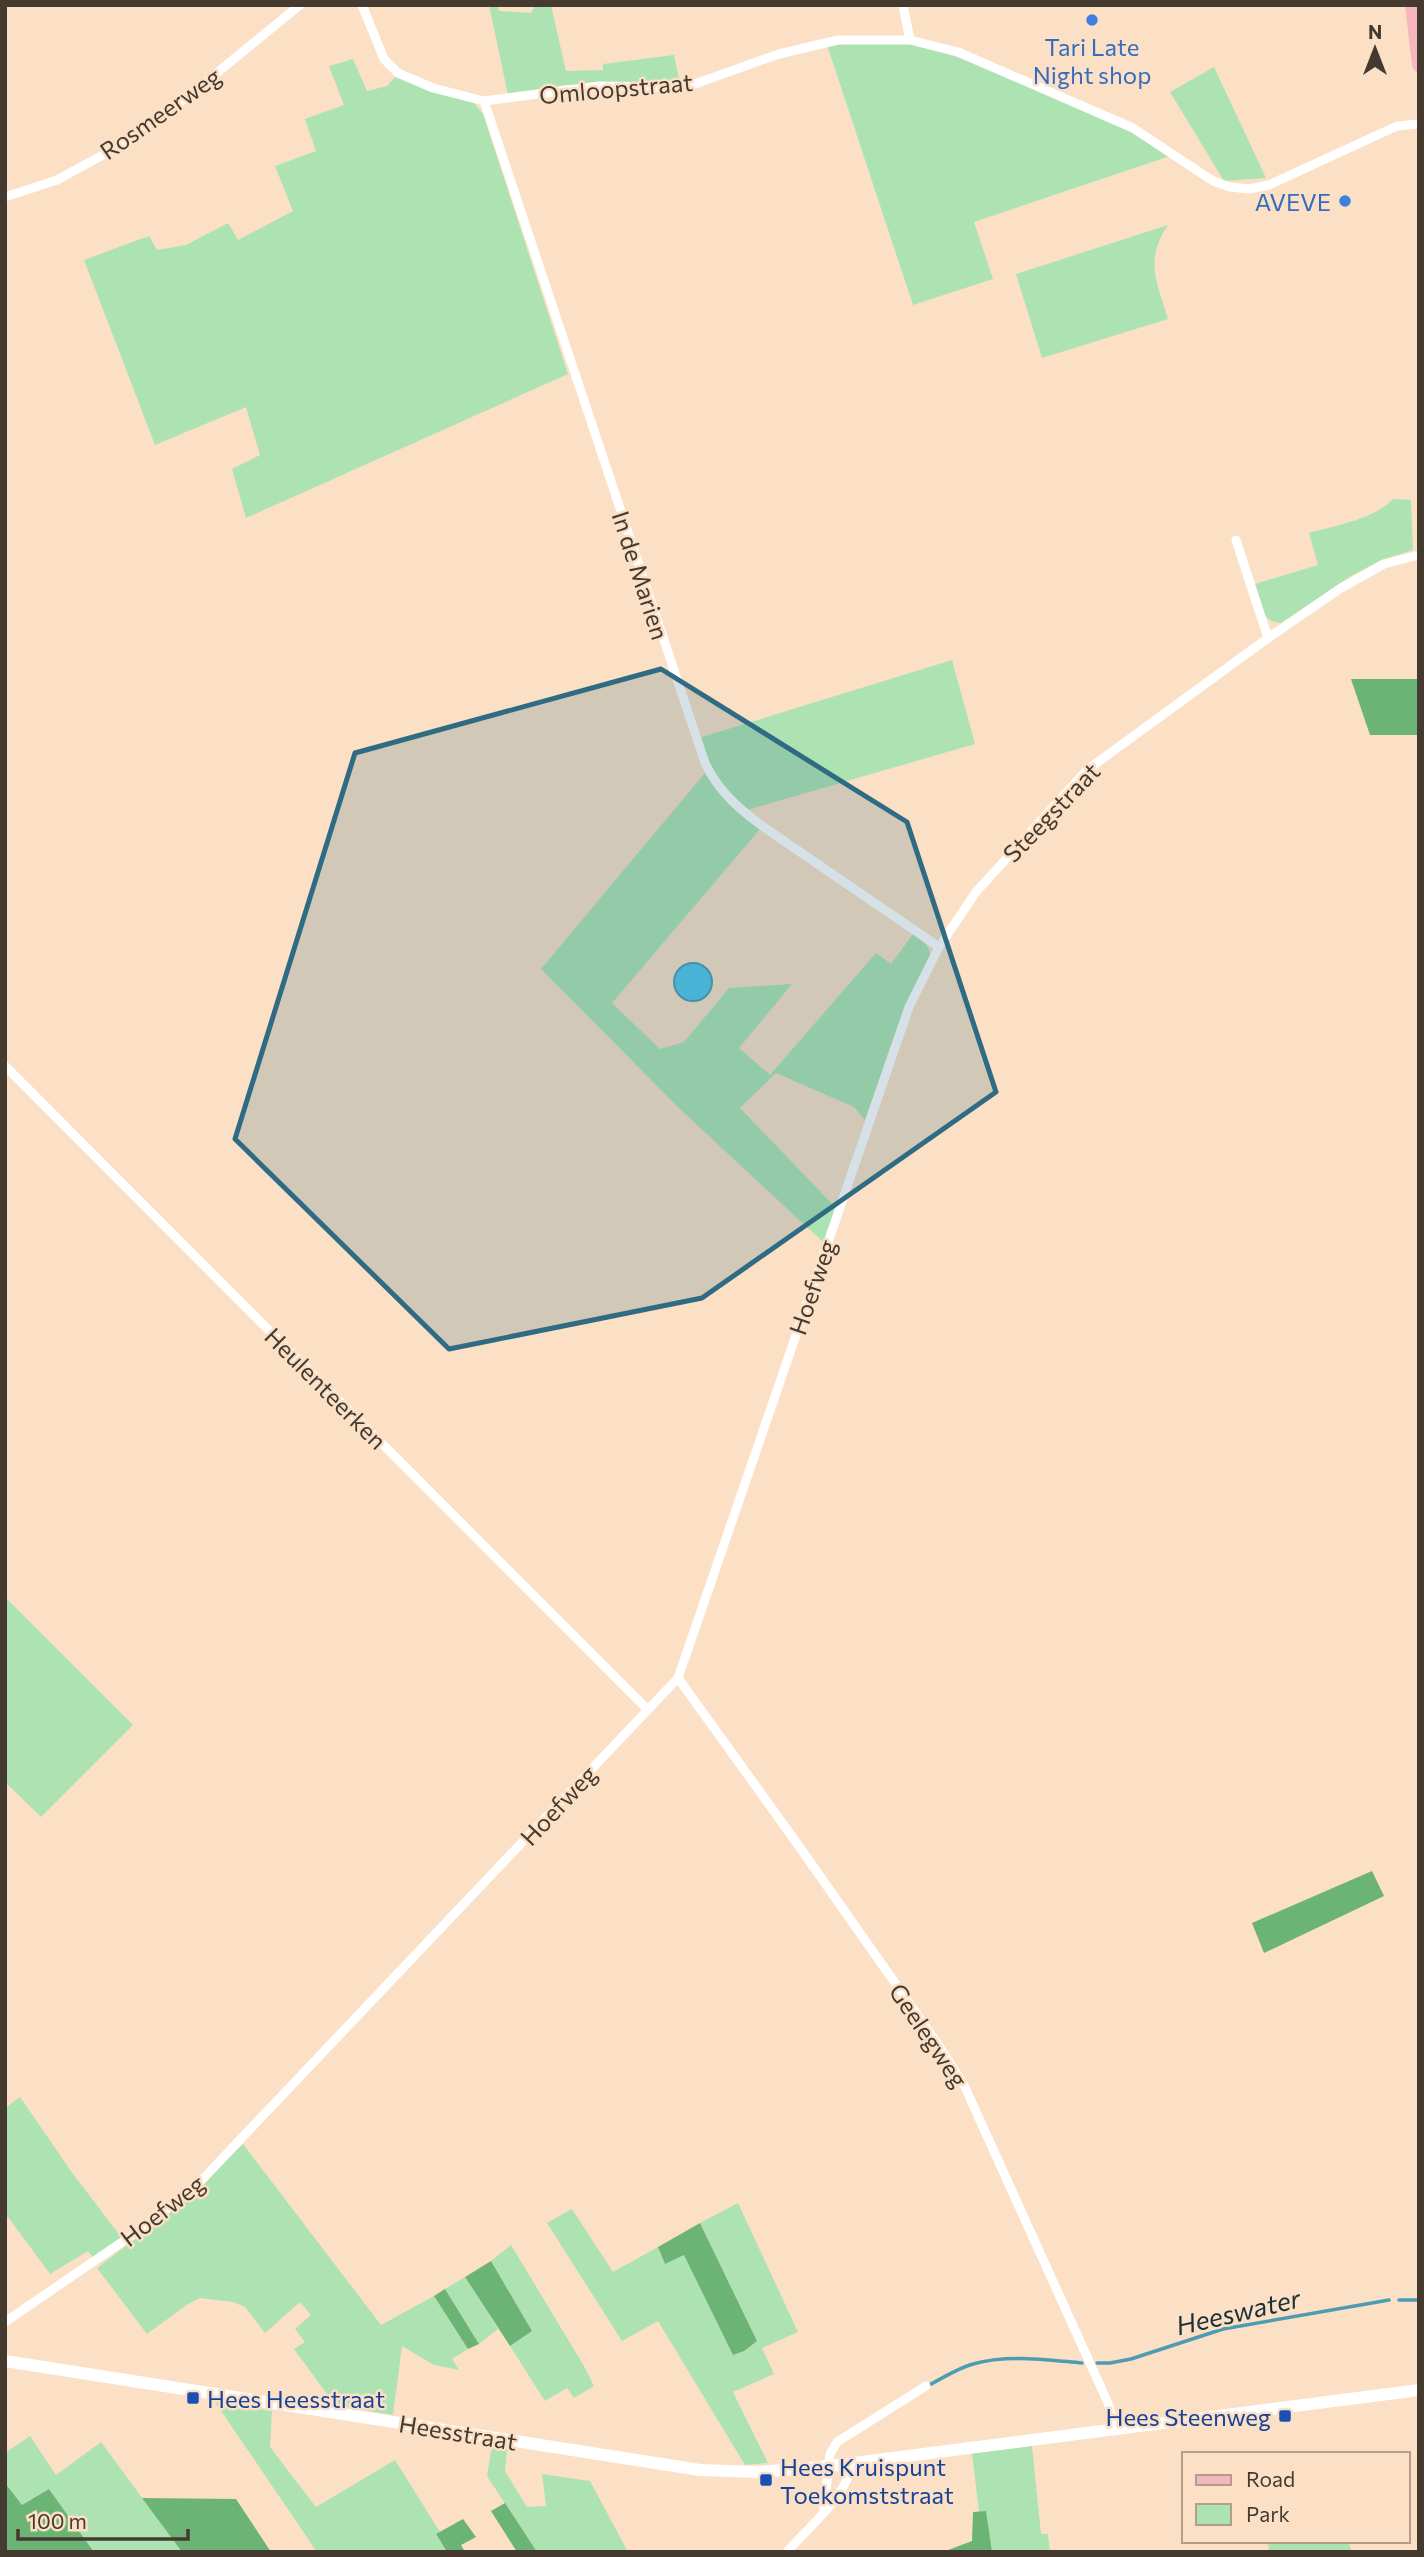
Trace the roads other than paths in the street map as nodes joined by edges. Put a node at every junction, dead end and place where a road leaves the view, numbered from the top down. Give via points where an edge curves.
1 (300, 5) edge
2 (362, 5) edge
3 (903, 5) edge
4 (1412, 5) edge
5 (910, 40) junction
6 (1419, 65) edge
7 (484, 101) junction
8 (1419, 124) edge
9 (5, 197) edge
10 (1236, 540) dead end
11 (1419, 555) edge
12 (1268, 638) junction
13 (939, 947) junction
14 (5, 1066) edge
15 (868, 1125) joint
16 (678, 1678) junction
17 (647, 1709) junction
18 (5, 2322) edge
19 (5, 2361) edge
20 (926, 2386) dead end
21 (1419, 2390) edge
22 (1116, 2428) junction
23 (853, 2463) junction
24 (830, 2466) junction
25 (824, 2510) junction
26 (787, 2552) edge

1 - 9 street, Rosmeerweg via 191,94 112,150 57,180
2 - 7 street, Omloopstraat via 384,59 398,73
3 - 5 street
4 - 6 main road
5 - 7 street, Omloopstraat via 828,42 692,85 599,86
5 - 8 street, Omloopstraat via 958,52 1133,128 1230,187 1269,185 1397,126
7 - 13 street, In de Marien via 713,780 737,807 765,828
10 - 12 street
11 - 12 street, Steegstraat via 1384,564
12 - 13 street, Steegstraat via 1087,770 976,892
13 - 15 street, Steegstraat via 909,1007
14 - 17 street, Heulenteerken
15 - 16 street, Hoefweg
16 - 17 street, Hoefweg
16 - 22 street, Geelegweg via 955,2070
17 - 18 street, Hoefweg via 199,2183 148,2225
19 - 24 street, Heesstraat via 700,2470
20 - 24 street via 837,2442
21 - 22 street, Heesstraat
22 - 23 street, Heesstraat
23 - 24 street, Heesstraat
23 - 25 street via 848,2482
24 - 25 street
25 - 26 street

